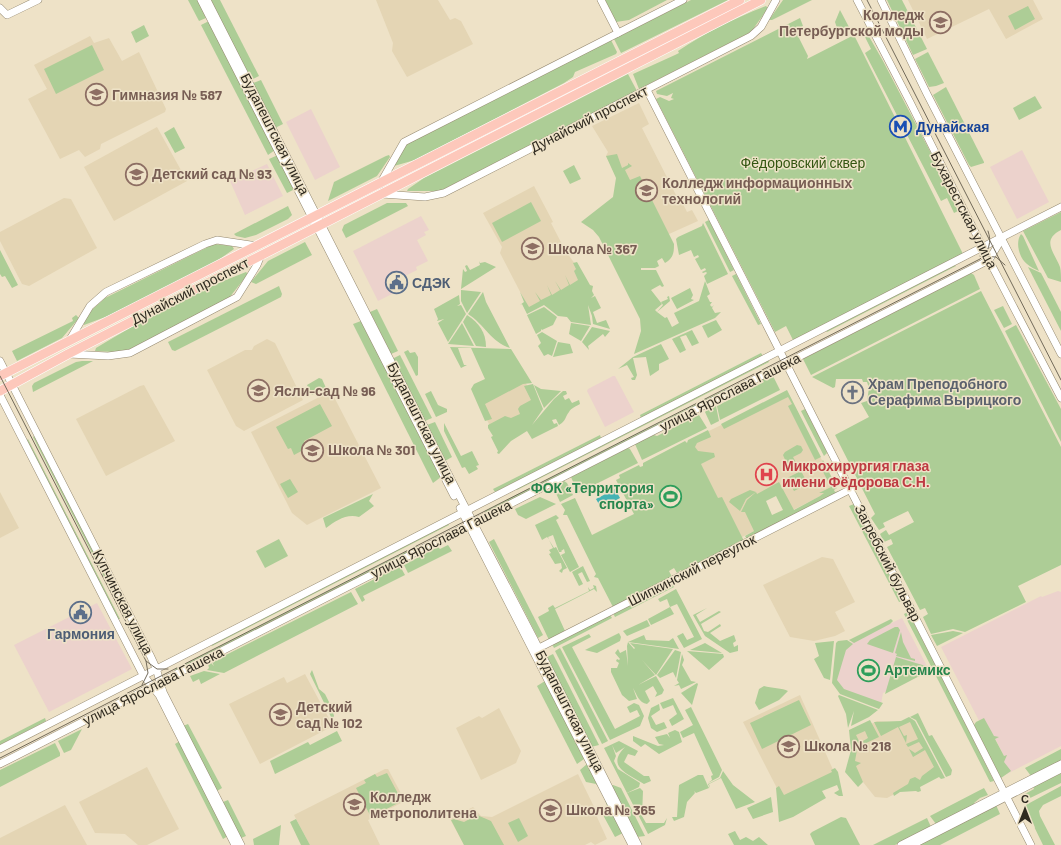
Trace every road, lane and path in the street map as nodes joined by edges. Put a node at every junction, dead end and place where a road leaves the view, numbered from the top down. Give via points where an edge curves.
1 (38, 0) edge
2 (201, 0) edge
3 (207, 0) edge
4 (601, 0) edge
5 (683, 0) edge
6 (740, 0) edge
7 (761, 0) edge
8 (776, 0) edge
9 (857, 0) edge
10 (881, 0) edge
11 (0, 8) edge
12 (618, 33) junction
13 (647, 90) junction
14 (380, 184) junction
15 (381, 194) junction
16 (1061, 207) edge
17 (315, 217) junction
18 (319, 226) junction
19 (1002, 239) junction
20 (258, 246) junction
21 (983, 248) junction
22 (261, 255) junction
23 (989, 260) junction
24 (68, 343) junction
25 (780, 350) junction
26 (68, 354) junction
27 (1061, 354) edge
28 (0, 361) edge
29 (786, 363) junction
30 (3, 374) edge
31 (12, 384) junction
32 (0, 390) edge
33 (0, 395) edge
34 (1061, 398) edge
35 (851, 490) junction
36 (465, 511) junction
37 (471, 524) junction
38 (535, 650) junction
39 (156, 668) junction
40 (143, 675) junction
41 (160, 682) junction
42 (152, 686) junction
43 (0, 749) edge
44 (0, 764) edge
45 (1061, 764) edge
46 (1061, 769) edge
47 (1005, 795) junction
48 (235, 845) edge
49 (241, 845) edge
50 (632, 845) edge
51 (638, 845) edge
52 (901, 845) edge
53 (912, 845) edge
54 (1031, 845) edge

1 - 11 street via 7,15
2 - 17 street, Будапештская улица
3 - 17 street, Будапештская улица
4 - 12 street
5 - 12 street
6 - 14 main road, Дунайский проспект
7 - 15 main road, Дунайский проспект
8 - 13 street, Дунайский проспект via 761,27 751,36
9 - 21 street, Бухарестская улица
10 - 19 street, Бухарестская улица
12 - 14 street via 404,142
13 - 15 street, Дунайский проспект via 444,193 425,197
13 - 25 street, Загребский бульвар
14 - 17 main road, Дунайский проспект
15 - 18 main road, Дунайский проспект
16 - 19 street, улица Ярослава Гашека
17 - 18 street, Будапештская улица
17 - 20 main road, Дунайский проспект
18 - 22 main road, Дунайский проспект
18 - 36 street, Будапештская улица
19 - 21 street, улица Ярослава Гашека
19 - 23 street, улица Ярослава Гашека
19 - 27 street, Бухарестская улица
20 - 24 main road, Дунайский проспект
20 - 24 street via 217,240 106,292 90,306
21 - 23 street, Бухарестская улица
21 - 25 street, улица Ярослава Гашека
22 - 26 main road, Дунайский проспект
22 - 26 street via 258,265 236,297 130,353 108,356
23 - 29 street, улица Ярослава Гашека
23 - 34 street, Бухарестская улица
24 - 30 main road, Дунайский проспект
25 - 29 street, Загребский бульвар
25 - 36 street, улица Ярослава Гашека
26 - 31 main road, Дунайский проспект
28 - 30 street, Купчинская улица
29 - 35 street, Загребский бульвар
29 - 37 street, улица Ярослава Гашека
30 - 31 street, Купчинская улица
31 - 32 main road, Дунайский проспект
31 - 39 street, Купчинская улица
33 - 40 street, Купчинская улица
35 - 38 street, Шипкинский переулок
35 - 47 street, Загребский бульвар
36 - 37 street, Будапештская улица
36 - 39 street, улица Ярослава Гашека
37 - 38 street, Будапештская улица
37 - 41 street, улица Ярослава Гашека
38 - 50 street, Будапештская улица
38 - 51 street, Будапештская улица
39 - 40 street, улица Ярослава Гашека
39 - 41 street, Купчинская улица
40 - 42 street, Купчинская улица
40 - 43 street, улица Ярослава Гашека
41 - 42 street, улица Ярослава Гашека
41 - 49 street, Купчинская улица
42 - 44 street, улица Ярослава Гашека
42 - 48 street, Купчинская улица via 159,695
45 - 47 street
46 - 47 street
47 - 52 street
47 - 53 street
47 - 54 street, Загребский бульвар

